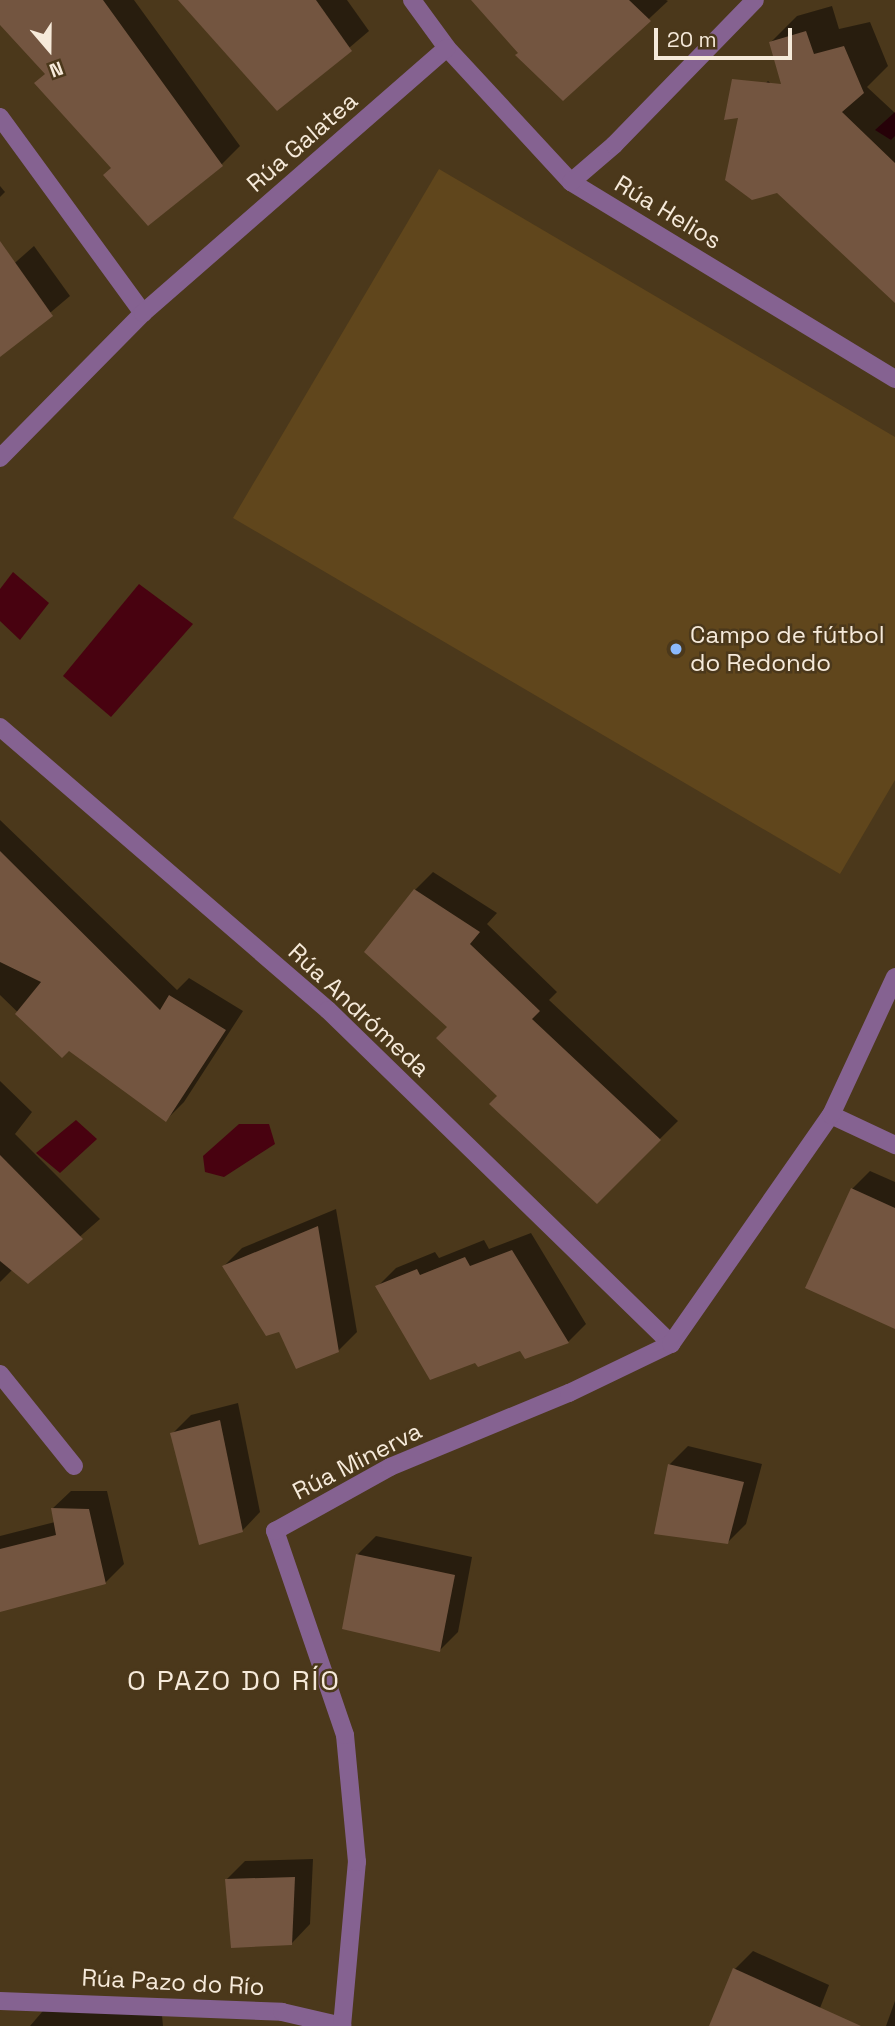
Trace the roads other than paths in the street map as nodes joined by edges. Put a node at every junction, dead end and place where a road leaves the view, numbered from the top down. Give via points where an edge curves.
1 (412, 0) edge
2 (755, 0) edge
3 (447, 48) junction
4 (0, 117) edge
5 (571, 181) junction
6 (143, 313) junction
7 (895, 379) edge
8 (0, 458) edge
9 (0, 727) edge
10 (895, 977) edge
11 (831, 1115) junction
12 (895, 1145) edge
13 (671, 1344) junction
14 (0, 1374) edge
15 (74, 1466) dead end
16 (0, 2001) edge
17 (342, 2026) edge

1 - 3 street
2 - 5 street via 614,145
3 - 5 street, Rúa Helios
3 - 6 street, Rúa Galatea
4 - 6 street
5 - 7 street, Rúa Helios
6 - 8 street, Rúa Galatea
9 - 13 street, Rúa Andrómeda via 328,1010
10 - 11 street, Rúa Minerva
11 - 12 street
11 - 13 street, Rúa Minerva
13 - 17 street, Rúa Minerva via 569,1393 390,1467 275,1531 345,1735 357,1862
14 - 15 street
16 - 17 street, Rúa Pazo do Río via 282,2012

